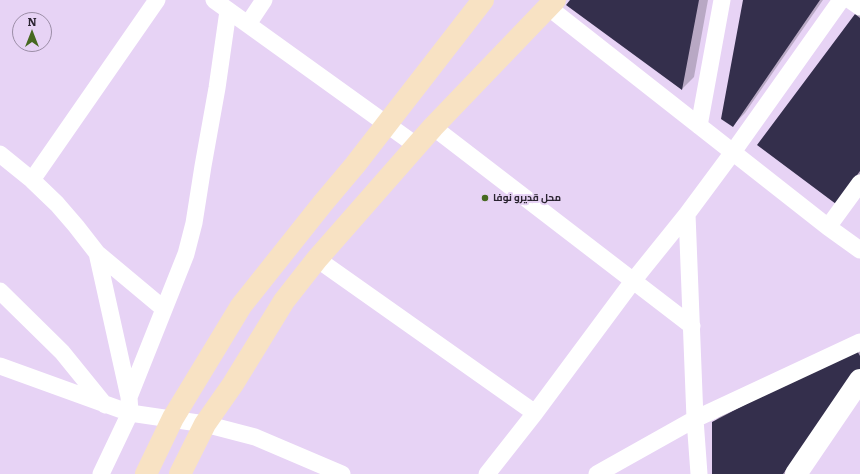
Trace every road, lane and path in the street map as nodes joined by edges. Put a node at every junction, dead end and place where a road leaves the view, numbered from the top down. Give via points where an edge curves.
1 (157, 0) edge
2 (214, 0) edge
3 (264, 0) edge
4 (483, 0) edge
5 (722, 0) edge
6 (841, 0) edge
7 (850, 0) edge
8 (551, 3) edge
9 (860, 7) edge
10 (228, 11) junction
11 (248, 24) junction
12 (388, 124) junction
13 (699, 126) junction
14 (433, 127) junction
15 (416, 146) junction
16 (733, 152) junction
17 (0, 154) edge
18 (32, 180) junction
19 (860, 183) edge
20 (687, 214) junction
21 (828, 227) junction
22 (860, 250) edge
23 (97, 253) junction
24 (316, 259) junction
25 (632, 281) junction
26 (0, 291) edge
27 (164, 309) junction
28 (692, 326) junction
29 (860, 342) edge
30 (0, 366) edge
31 (860, 380) edge
32 (105, 405) junction
33 (130, 405) junction
34 (535, 413) junction
35 (173, 418) junction
36 (695, 419) junction
37 (205, 424) junction
38 (101, 474) edge
39 (146, 474) edge
40 (180, 474) edge
41 (342, 474) edge
42 (487, 474) edge
43 (597, 474) edge
44 (698, 474) edge
45 (796, 474) edge

1 - 18 street
2 - 10 street
3 - 11 street
4 - 12 main road
5 - 13 street
6 - 16 street
7 - 9 street
8 - 13 street
8 - 14 main road
10 - 11 street
10 - 27 street via 194,223 186,254
11 - 12 street
12 - 15 street
12 - 35 main road via 241,306
13 - 16 street
14 - 15 main road
14 - 25 street
15 - 24 main road
16 - 20 street
16 - 21 street
17 - 18 street
18 - 23 street via 57,204
19 - 21 street
20 - 25 street
20 - 28 street
21 - 22 street
23 - 27 street
23 - 33 street
24 - 34 street
24 - 37 main road via 284,301
25 - 28 street
25 - 34 street
26 - 32 street via 62,352
27 - 33 street
28 - 36 street
29 - 36 street
30 - 32 street
31 - 45 street
32 - 33 street
33 - 35 street via 152,417
33 - 38 street
34 - 42 street
35 - 37 street
35 - 39 main road
36 - 43 street
36 - 44 street
37 - 40 main road
37 - 41 street via 255,437

